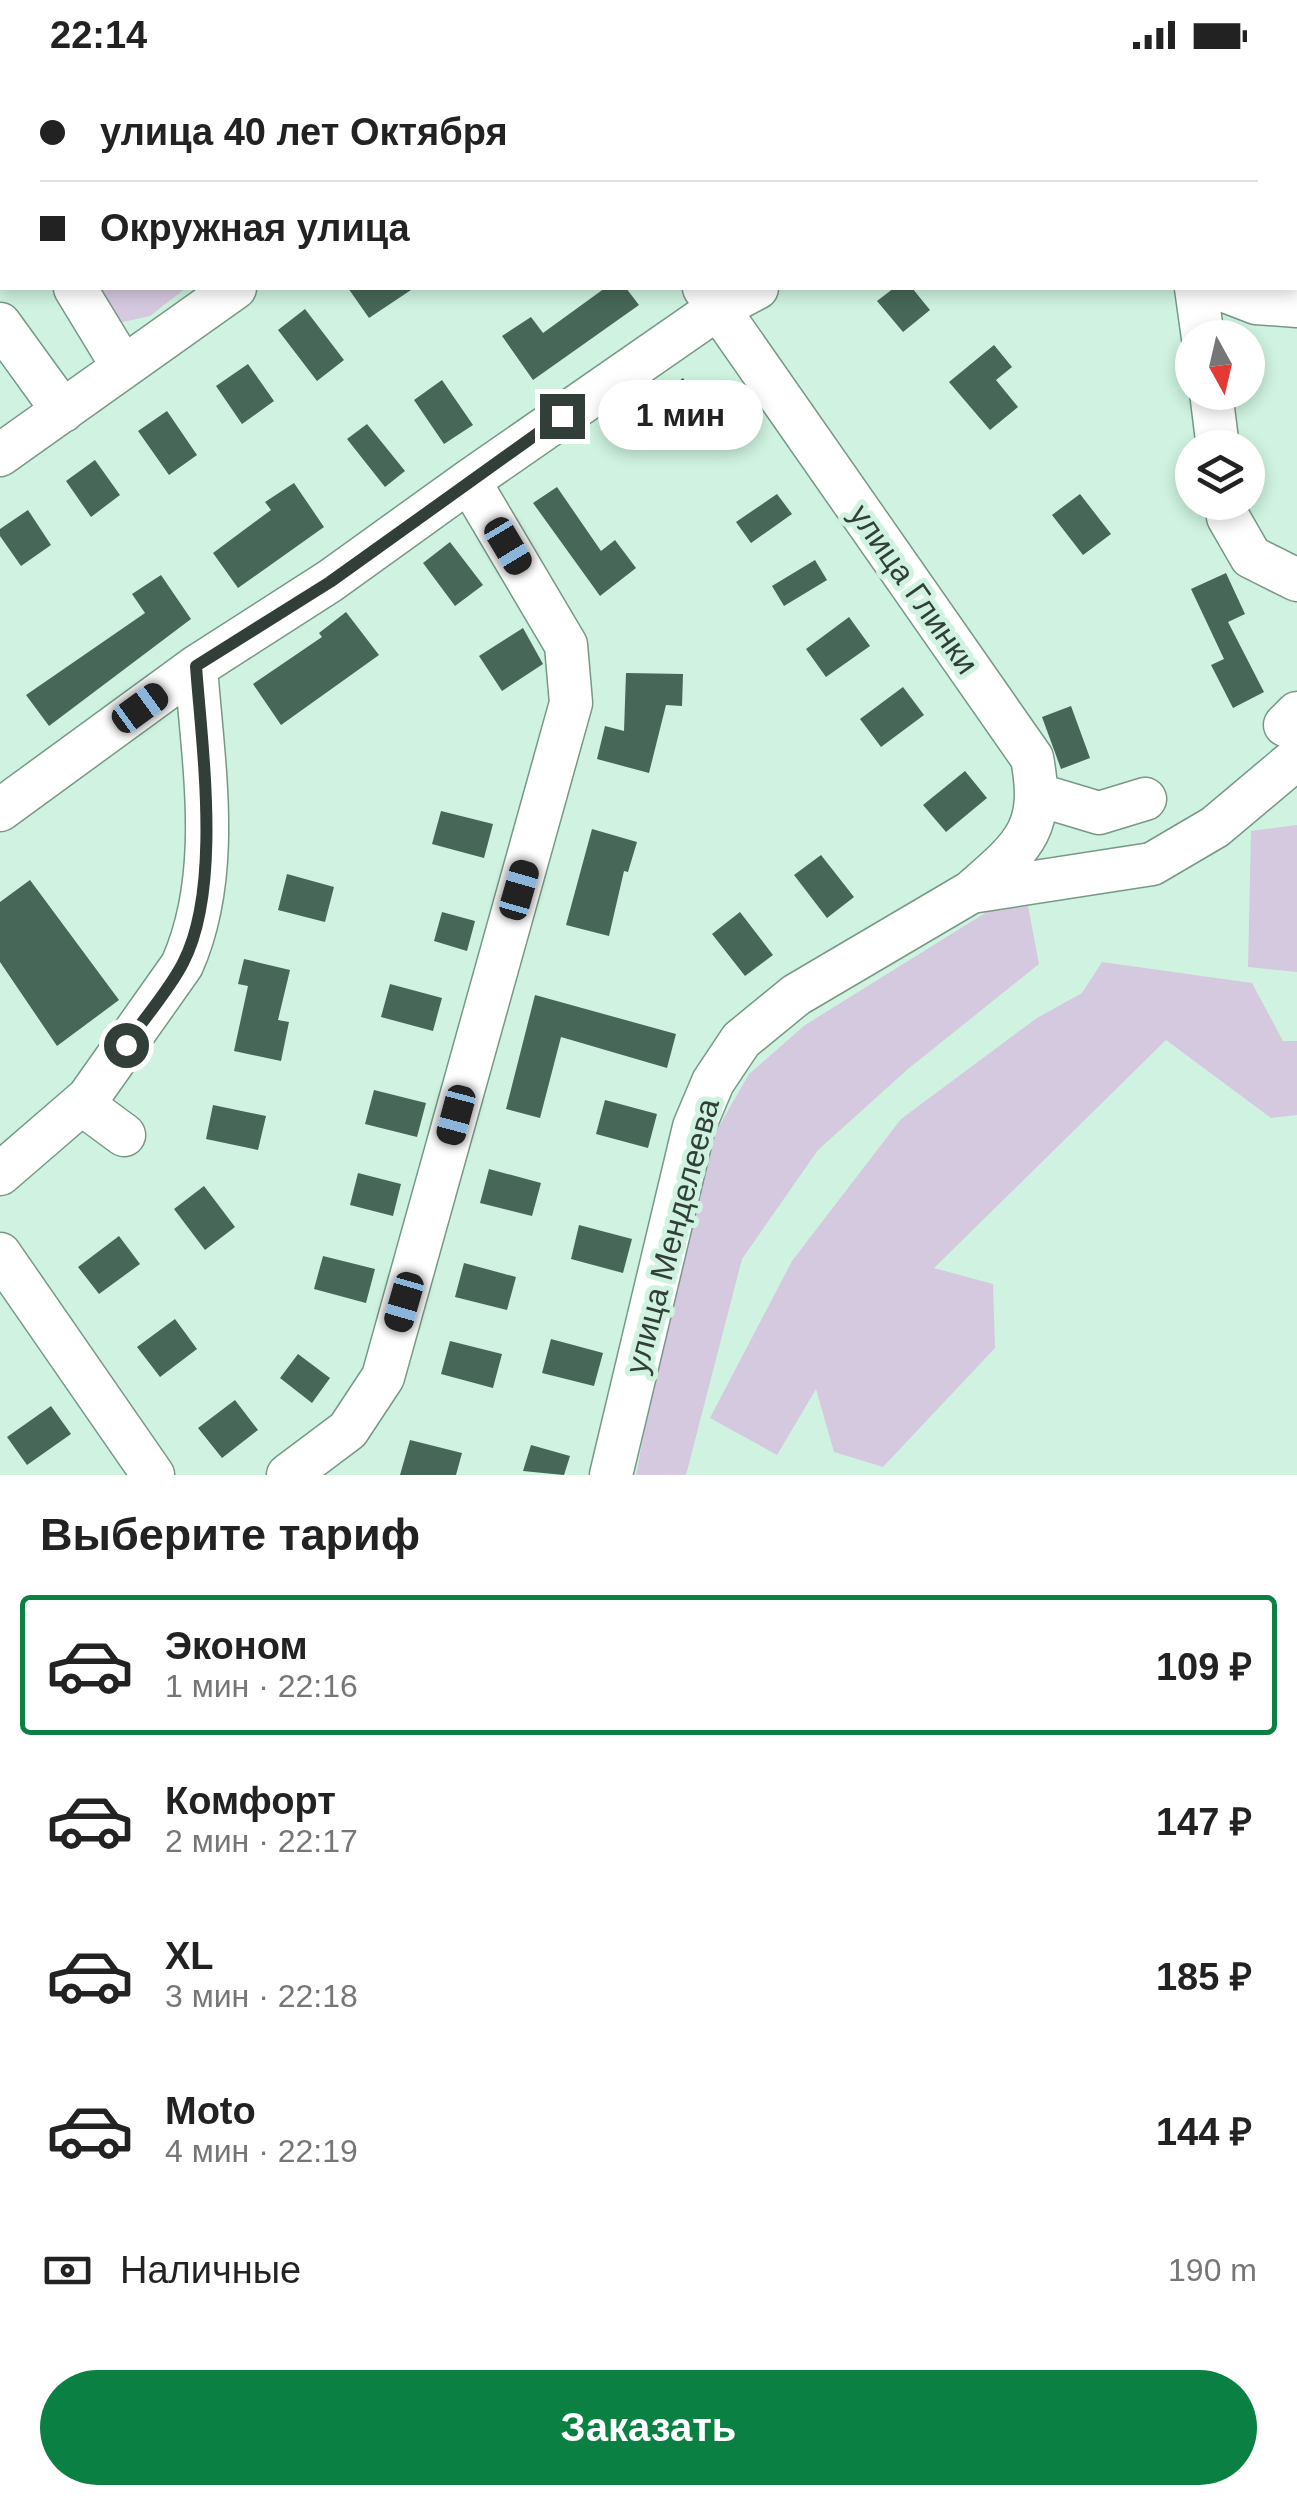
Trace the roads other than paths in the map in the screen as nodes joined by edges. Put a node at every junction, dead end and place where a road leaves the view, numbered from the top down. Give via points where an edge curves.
1 (76, 290) edge
2 (232, 290) edge
3 (748, 290) edge
4 (1196, 290) edge
5 (1223, 290) edge
6 (710, 298) edge
7 (1297, 306) edge
8 (1200, 320) edge
9 (0, 324) edge
10 (123, 367) junction
11 (63, 411) junction
12 (0, 455) edge
13 (470, 481) junction
14 (1230, 520) edge
15 (1295, 579) edge
16 (196, 666) junction
17 (1293, 732) edge
18 (1040, 795) junction
19 (1145, 798) dead end
20 (0, 810) edge
21 (971, 892) junction
22 (82, 1104) junction
23 (124, 1135) dead end
24 (0, 1174) edge
25 (0, 1254) edge
26 (153, 1475) edge
27 (288, 1475) edge
28 (611, 1475) edge

1 - 10 street
2 - 10 street
3 - 6 street
4 - 8 street
5 - 7 street via 1256,303
6 - 13 street
6 - 18 street, улица Глинки via 1032,758
9 - 11 street
10 - 11 street
11 - 12 street
13 - 16 street via 330,582
13 - 27 street via 566,645 571,703 383,1377 348,1430
14 - 15 street via 1251,557
16 - 20 street
16 - 22 street via 208,854 191,944
17 - 21 street, улица Менделеева via 1216,827 1152,864
18 - 19 street via 1099,813
18 - 21 street via 1031,830
21 - 28 street, улица Менделеева via 796,995 741,1040 713,1082 694,1127
22 - 23 street
22 - 24 street
25 - 26 street

